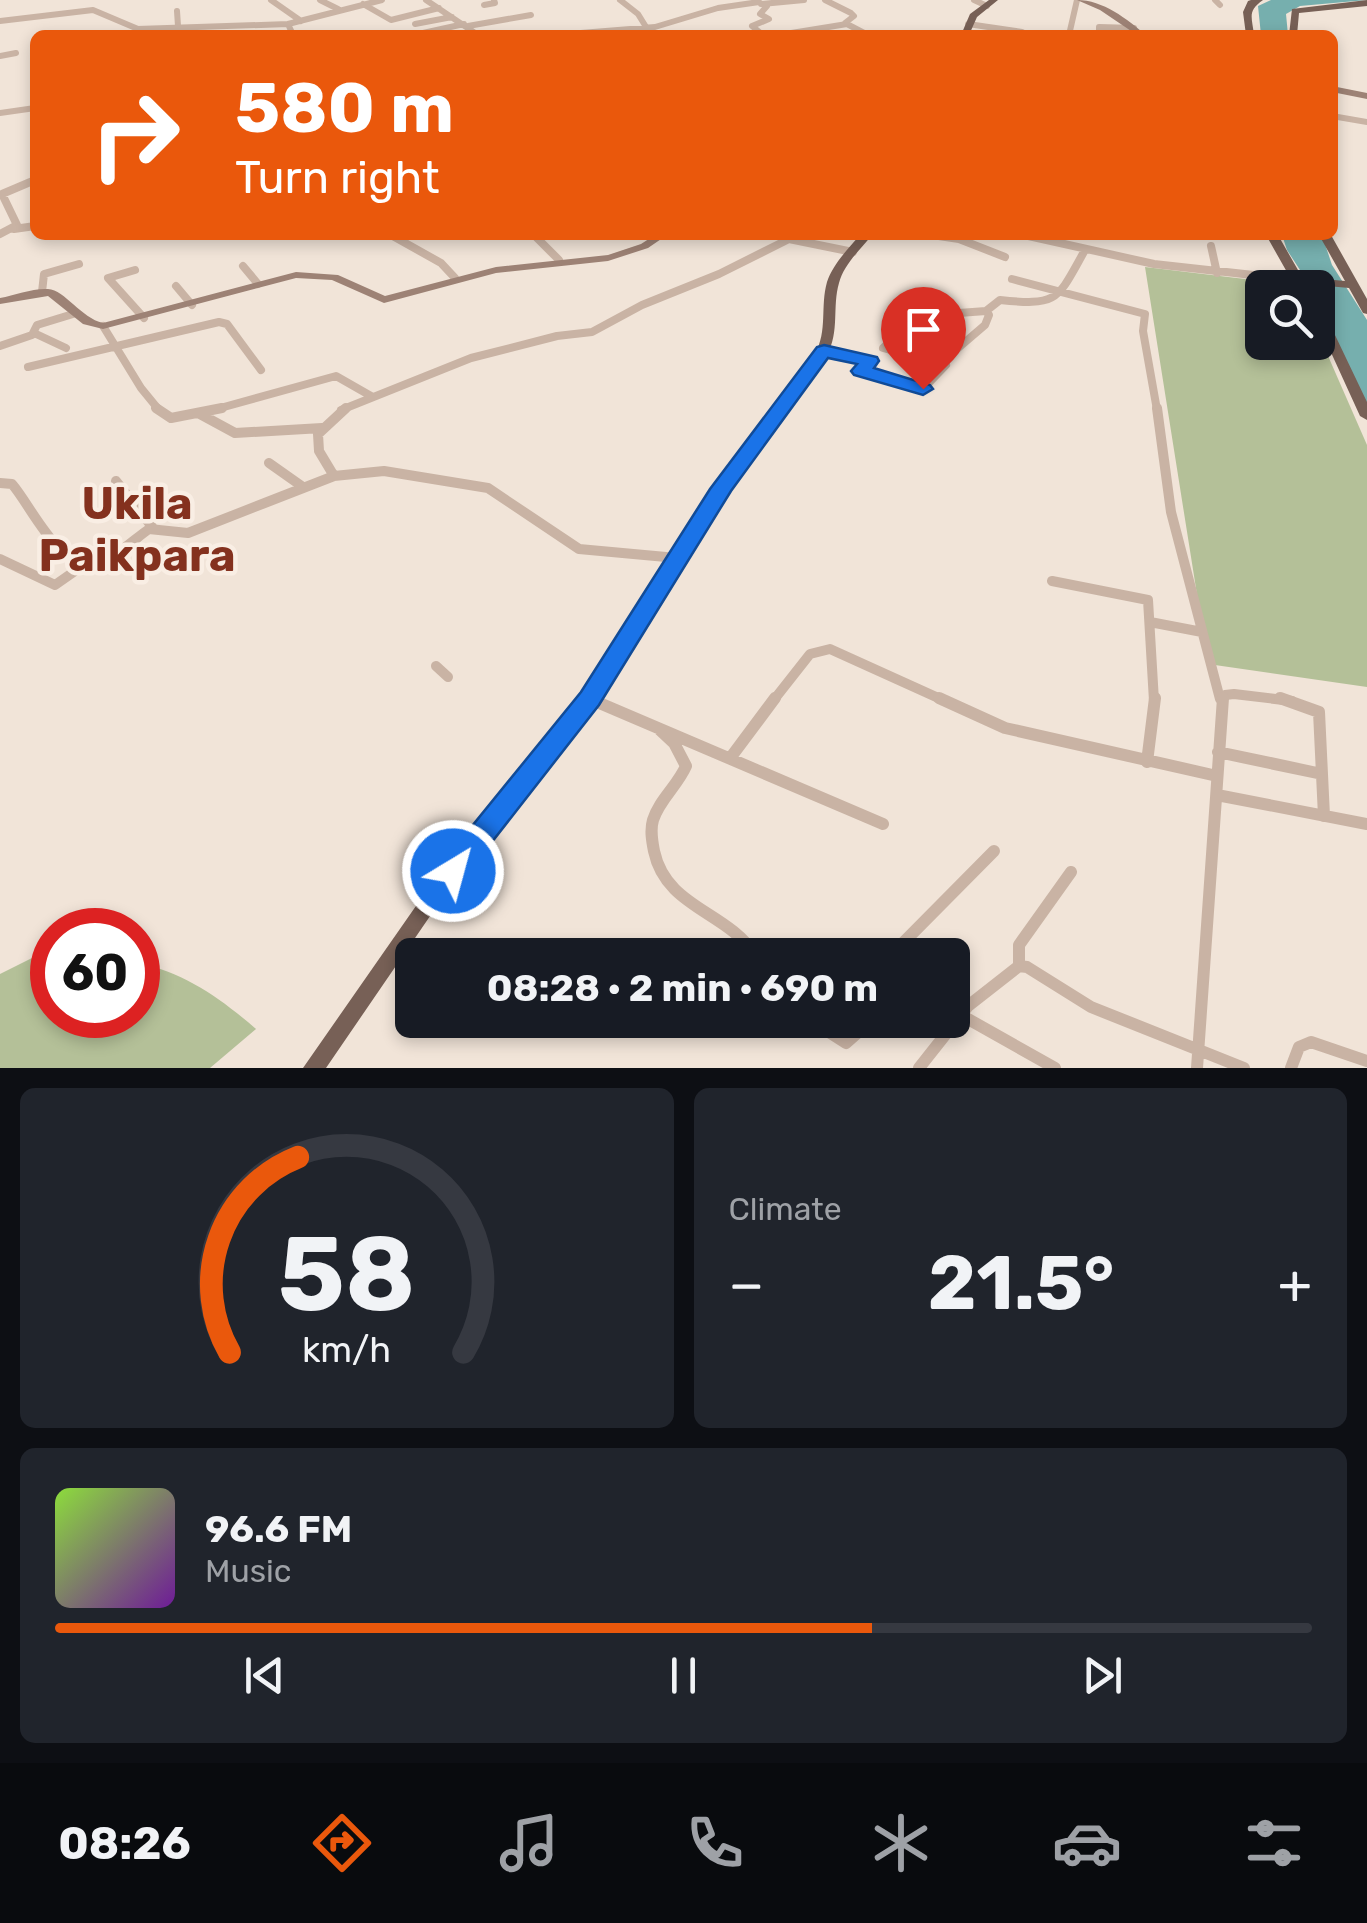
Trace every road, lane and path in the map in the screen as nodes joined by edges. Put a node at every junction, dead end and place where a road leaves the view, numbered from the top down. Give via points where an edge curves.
1 (88, 0) edge
2 (271, 0) edge
3 (320, 0) edge
4 (382, 0) edge
5 (426, 0) edge
6 (494, 0) edge
7 (620, 0) edge
8 (804, 0) edge
9 (825, 0) edge
10 (974, 0) edge
11 (1079, 0) edge
12 (1259, 0) edge
13 (758, 1) edge
14 (990, 3) edge
15 (1360, 3) edge
16 (362, 4) junction
17 (484, 5) dead end
18 (767, 6) junction
19 (338, 8) junction
20 (439, 8) junction
21 (85, 10) junction
22 (177, 11) dead end
23 (531, 15) dead end
24 (452, 17) junction
25 (0, 21) edge
26 (300, 21) junction
27 (288, 24) junction
28 (414, 24) dead end
29 (847, 24) junction
30 (968, 24) junction
31 (467, 25) junction
32 (178, 26) junction
33 (1134, 28) junction
34 (134, 30) edge
35 (151, 30) edge
36 (290, 30) edge
37 (440, 30) edge
38 (472, 30) edge
39 (647, 30) edge
40 (654, 30) edge
41 (757, 30) edge
42 (810, 30) edge
43 (858, 30) edge
44 (966, 30) edge
45 (1008, 30) edge
46 (1070, 30) edge
47 (1099, 30) edge
48 (1136, 30) edge
49 (1249, 30) edge
50 (1293, 30) edge
51 (16, 53) dead end
52 (0, 56) edge
53 (1338, 90) edge
54 (1367, 96) edge
55 (30, 109) edge
56 (0, 113) edge
57 (1338, 117) edge
58 (1367, 122) edge
59 (30, 182) edge
60 (30, 227) edge
61 (14, 229) junction
62 (0, 234) edge
63 (397, 240) edge
64 (539, 240) edge
65 (654, 240) edge
66 (787, 240) edge
67 (794, 240) edge
68 (862, 240) edge
69 (959, 240) edge
70 (1044, 240) edge
71 (1275, 240) edge
72 (1328, 240) edge
73 (1211, 246) dead end
74 (1085, 250) junction
75 (853, 252) junction
76 (1006, 257) dead end
77 (559, 260) junction
78 (79, 264) dead end
79 (242, 266) dead end
80 (135, 270) dead end
81 (1296, 270) edge
82 (1216, 273) junction
83 (1245, 276) edge
84 (455, 278) junction
85 (1012, 279) dead end
86 (258, 284) junction
87 (1335, 284) edge
88 (176, 286) dead end
89 (1360, 286) edge
90 (42, 292) junction
91 (1061, 292) junction
92 (0, 301) edge
93 (190, 305) junction
94 (986, 310) junction
95 (1367, 310) edge
96 (73, 314) junction
97 (144, 318) junction
98 (103, 326) junction
99 (200, 326) junction
100 (934, 330) dead end
101 (34, 333) junction
102 (0, 346) edge
103 (66, 348) dead end
104 (122, 348) junction
105 (883, 348) junction
106 (1335, 348) edge
107 (957, 349) dead end
108 (824, 351) junction
109 (926, 359) junction
110 (870, 361) junction
111 (28, 366) dead end
112 (261, 370) dead end
113 (370, 396) junction
114 (200, 414) junction
115 (1367, 416) edge
116 (322, 428) junction
117 (269, 464) dead end
118 (334, 476) junction
119 (116, 481) dead end
120 (0, 483) edge
121 (303, 487) junction
122 (153, 528) junction
123 (677, 558) junction
124 (0, 559) edge
125 (85, 564) junction
126 (1052, 581) dead end
127 (1150, 622) junction
128 (1202, 632) junction
129 (436, 666) dead end
130 (448, 676) dead end
131 (590, 699) junction
132 (1220, 700) junction
133 (654, 724) junction
134 (1218, 752) junction
135 (730, 756) junction
136 (1147, 762) junction
137 (1322, 774) junction
138 (1217, 776) junction
139 (1216, 795) junction
140 (1324, 816) junction
141 (883, 824) dead end
142 (1367, 824) edge
143 (994, 851) dead end
144 (1071, 872) dead end
145 (743, 938) edge
146 (908, 938) edge
147 (1019, 966) junction
148 (970, 1002) edge
149 (970, 1020) edge
150 (939, 1038) edge
151 (1200, 1050) junction
152 (1367, 1061) edge
153 (314, 1068) edge
154 (919, 1068) edge
155 (1055, 1068) edge
156 (1196, 1068) edge
157 (1244, 1068) edge
158 (1292, 1068) edge

1 - 21 street
2 - 26 street
3 - 19 street
4 - 16 street
5 - 20 street
6 - 17 street
7 - 39 street
8 - 18 street
9 - 29 street via 854,15
10 - 14 street
11 - 33 street
11 - 46 street
12 - 49 main road via 1247,12
13 - 18 street
13 - 40 street
14 - 30 main road
15 - 50 main road via 1295,11
16 - 19 street
16 - 20 street via 391,20
18 - 41 street via 760,14 769,18 752,26
19 - 26 street
20 - 24 street
21 - 25 street
21 - 34 street via 110,14
22 - 32 street
23 - 31 street
24 - 28 street
24 - 31 street
26 - 27 street
27 - 32 street
27 - 36 street
29 - 42 street
29 - 43 street
30 - 44 main road
30 - 45 street
31 - 37 street
31 - 38 street
32 - 35 street
33 - 47 street
33 - 48 street
51 - 52 street
53 - 54 street
55 - 56 street
57 - 58 street
59 - 61 street via 2,194
60 - 61 street
61 - 62 street
63 - 84 street via 442,261
64 - 77 street
65 - 77 street via 606,260
66 - 113 street via 592,332 470,358
67 - 75 street
68 - 75 main road
69 - 76 street
70 - 74 street
71 - 81 main road
72 - 89 main road
73 - 82 street
74 - 82 street
74 - 91 street
75 - 108 main road via 833,284 832,333
77 - 84 street
78 - 90 street via 44,274
79 - 86 street
80 - 97 street via 108,278
82 - 83 street
84 - 86 street via 384,300 329,276
85 - 91 street
86 - 93 street
87 - 89 main road
88 - 93 street
89 - 95 main road
90 - 92 street
90 - 96 street via 55,294
91 - 94 street via 1041,304 1000,300
91 - 128 street via 1145,314 1171,512
93 - 97 street
93 - 99 street
94 - 100 street via 959,313
94 - 107 street via 986,325
96 - 98 street
96 - 101 street
97 - 98 street
98 - 104 street
99 - 104 street
99 - 112 street via 227,324
101 - 102 street
101 - 103 street
104 - 111 street
104 - 114 street via 150,405 170,418
105 - 109 street
105 - 109 street via 902,332 943,344
105 - 110 street
106 - 115 main road
108 - 110 street
108 - 123 main road
109 - 110 street via 946,366 923,389 861,371
113 - 114 street via 336,376
113 - 116 street
114 - 116 street via 235,433
116 - 118 street via 319,451
117 - 121 street
118 - 121 street
118 - 123 street via 384,471 488,488 579,549
119 - 122 street
120 - 125 street via 12,484 23,496 50,542
121 - 122 street via 188,533
122 - 125 street via 107,559
123 - 131 main road
124 - 125 street via 56,585
126 - 127 street via 1144,596
127 - 128 street
127 - 136 street via 1156,688
128 - 132 street
129 - 130 street
131 - 133 street
131 - 153 main road via 432,898
132 - 134 street
132 - 137 street via 1233,694 1314,707
133 - 135 street
133 - 145 street via 686,766 654,820 659,869 685,903
134 - 137 street
134 - 138 street
135 - 136 street via 801,662 830,649 1006,728
135 - 141 street
136 - 138 street
137 - 140 street
138 - 139 street
139 - 140 street
139 - 151 street
140 - 142 street
143 - 146 street
144 - 147 street via 1019,944
147 - 148 street
147 - 151 street via 1092,1007
149 - 155 street
150 - 154 street
151 - 156 street
151 - 157 street
152 - 158 street via 1312,1042 1299,1048

